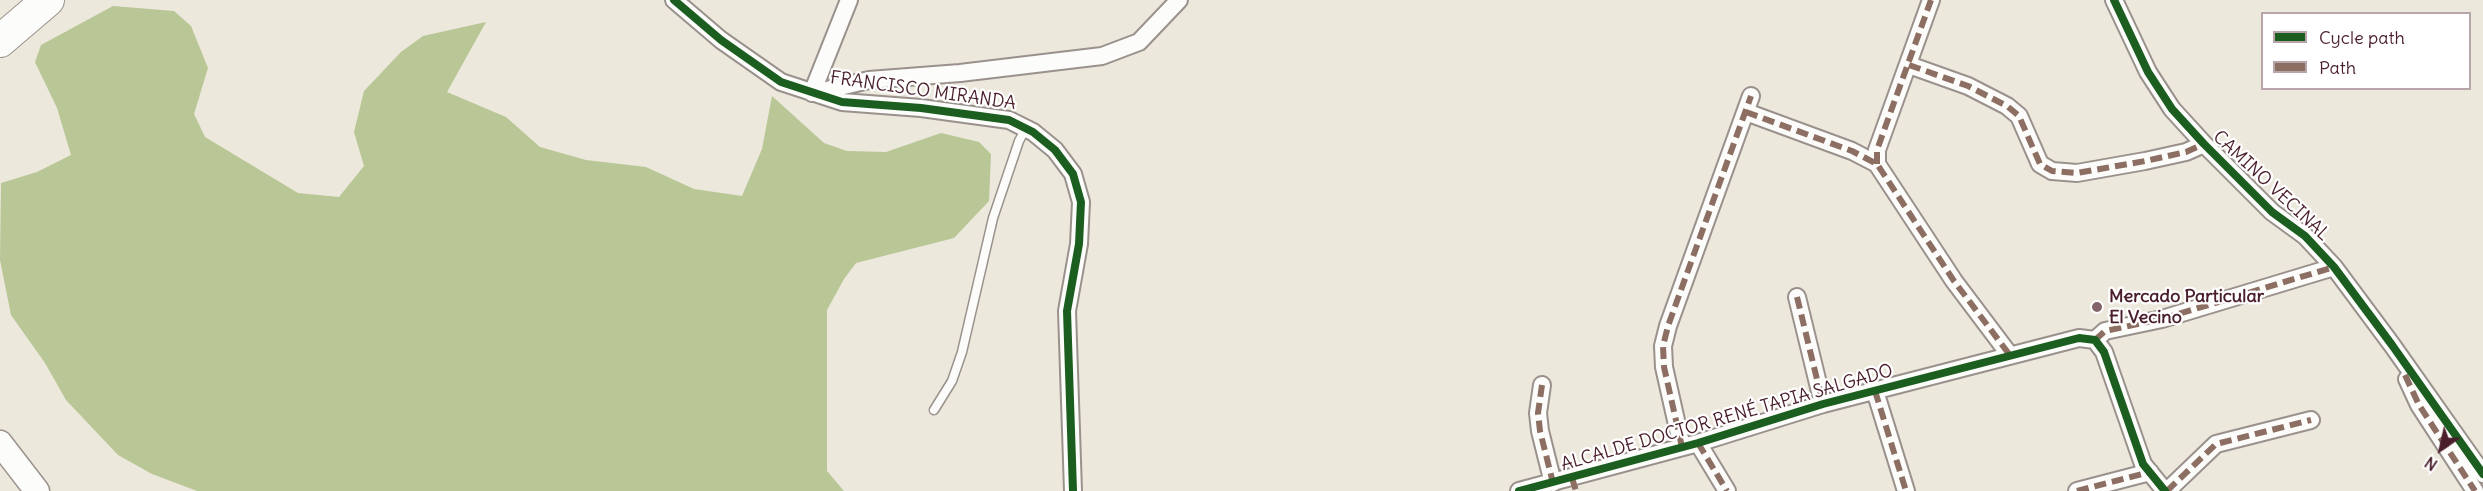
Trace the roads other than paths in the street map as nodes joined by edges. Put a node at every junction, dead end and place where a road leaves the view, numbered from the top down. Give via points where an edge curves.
1 (48, 0) edge
2 (674, 0) edge
3 (849, 0) edge
4 (1179, 0) edge
5 (1931, 0) edge
6 (2114, 0) edge
7 (0, 41) edge
8 (1909, 65) junction
9 (812, 93) junction
10 (1026, 128) junction
11 (2204, 144) junction
12 (1877, 164) junction
13 (2334, 267) junction
14 (1797, 297) dead end
15 (2095, 340) junction
16 (2392, 345) junction
17 (2009, 354) junction
18 (1542, 385) dead end
19 (1875, 391) junction
20 (1823, 404) junction
21 (934, 410) dead end
22 (2311, 420) dead end
23 (0, 443) edge
24 (1690, 445) junction
25 (2150, 472) junction
26 (2483, 474) edge
27 (1553, 483) junction
28 (1574, 484) edge
29 (37, 491) edge
30 (1074, 491) edge
31 (1519, 491) edge
32 (1727, 491) edge
33 (1906, 491) edge
34 (2077, 491) edge
35 (2166, 491) edge
36 (2475, 491) edge

1 - 7 highway
2 - 9 street, FRANCISCO MIRANDA via 721,40 781,82
3 - 9 street
4 - 9 street via 1139,42 1102,56 869,80
5 - 8 street
6 - 11 street, CAMINO VECINAL via 2148,72 2172,109
8 - 11 street via 1968,86 2007,106 2019,116 2040,165 2052,171 2077,173 2145,161
8 - 12 street via 1877,150
9 - 10 street, FRANCISCO MIRANDA via 842,102 1010,120
10 - 21 lane via 993,218 962,352 952,381
10 - 30 street, FRANCISCO MIRANDA via 1055,150 1073,174 1081,202 1067,311
11 - 13 street, CAMINO VECINAL
12 - 17 street via 1954,281
12 - 24 street via 1748,104 1663,346 1664,367
13 - 15 street, ALCALDE DOCTOR RENÉ TAPIA SALGADO via 2163,320 2105,331
13 - 16 street, CAMINO VECINAL
14 - 20 street
15 - 17 street, ALCALDE DOCTOR RENÉ TAPIA SALGADO via 2079,338
15 - 25 street via 2104,352 2143,464
16 - 26 street, CAMINO VECINAL
16 - 36 street via 2419,405
17 - 19 street, ALCALDE DOCTOR RENÉ TAPIA SALGADO
18 - 27 street via 1540,431
19 - 20 street, ALCALDE DOCTOR RENÉ TAPIA SALGADO
19 - 33 street
20 - 24 street, ALCALDE DOCTOR RENÉ TAPIA SALGADO
22 - 35 street via 2216,444
23 - 29 main road
24 - 28 street, ALCALDE DOCTOR RENÉ TAPIA SALGADO
24 - 32 street
25 - 34 street
25 - 35 street
27 - 28 street, ALCALDE DOCTOR RENÉ TAPIA SALGADO
27 - 31 street, ALCALDE DOCTOR RENÉ TAPIA SALGADO

